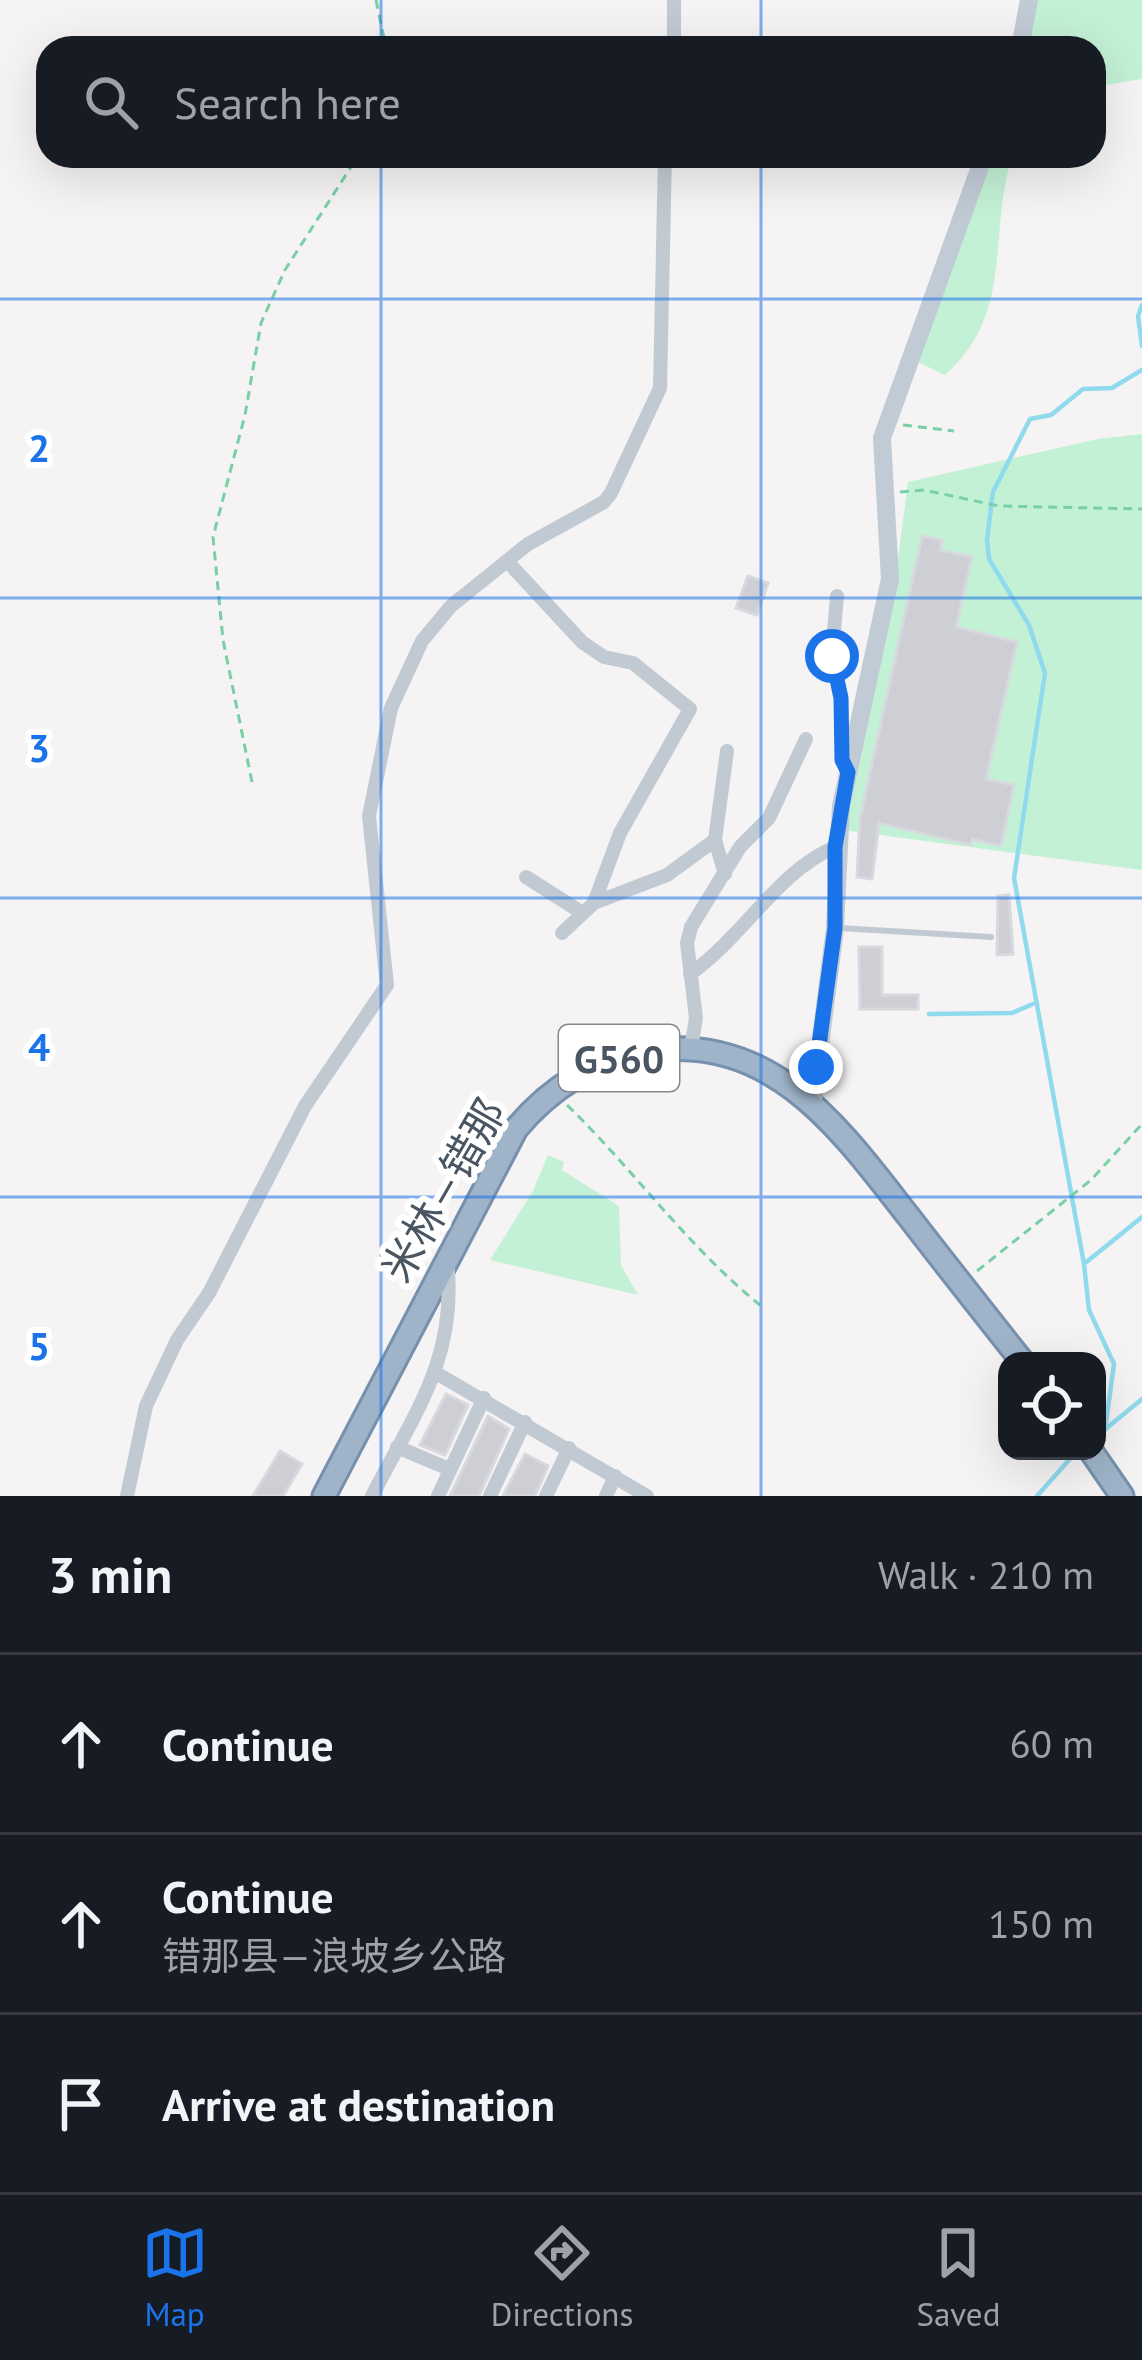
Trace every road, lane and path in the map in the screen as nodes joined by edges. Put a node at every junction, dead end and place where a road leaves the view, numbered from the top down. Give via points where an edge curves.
1 (376, 0) edge
2 (674, 0) edge
3 (1030, 0) edge
4 (384, 36) edge
5 (674, 36) edge
6 (1022, 36) edge
7 (350, 168) edge
8 (665, 168) edge
9 (980, 168) edge
10 (887, 426) junction
11 (954, 431) dead end
12 (886, 493) junction
13 (1142, 509) edge
14 (507, 561) junction
15 (837, 596) dead end
16 (806, 740) dead end
17 (727, 752) dead end
18 (848, 772) junction
19 (252, 782) dead end
20 (716, 840) junction
21 (835, 847) junction
22 (725, 874) junction
23 (526, 878) dead end
24 (588, 908) junction
25 (835, 928) junction
26 (562, 933) dead end
27 (991, 937) dead end
28 (690, 974) junction
29 (691, 1048) junction
30 (553, 1092) junction
31 (813, 1100) junction
32 (1142, 1124) edge
33 (446, 1255) junction
34 (962, 1285) junction
35 (760, 1306) dead end
36 (1015, 1352) edge
37 (436, 1373) junction
38 (484, 1398) junction
39 (525, 1422) junction
40 (397, 1447) junction
41 (569, 1448) junction
42 (1097, 1460) edge
43 (449, 1469) junction
44 (615, 1476) junction
45 (128, 1496) edge
46 (324, 1496) edge
47 (372, 1496) edge
48 (438, 1496) edge
49 (490, 1496) edge
50 (546, 1496) edge
51 (605, 1496) edge
52 (647, 1496) edge
53 (1122, 1496) edge

1 - 4 path
2 - 5 street
3 - 6 main road
7 - 19 path via 261,323 213,537 223,640
8 - 14 street via 660,388 604,502
9 - 10 main road
10 - 11 path
10 - 12 main road
12 - 13 path
12 - 18 main road via 890,579
14 - 24 street via 582,642 633,663 690,709
14 - 45 street via 436,621 391,708 369,816 387,986 304,1106 177,1340 146,1406
15 - 18 street via 832,656
16 - 22 street via 769,818
17 - 20 street
18 - 21 main road
20 - 22 street
20 - 24 street via 667,875
21 - 25 main road
21 - 28 street via 790,873 728,947
22 - 28 street via 691,927
23 - 24 street
24 - 26 street
25 - 27 lane
25 - 31 main road
28 - 29 street
29 - 30 highway, 米林—错那 / G560 via 620,1058
29 - 31 highway, 米林—错那 / G560 via 759,1066
30 - 33 highway, 米林—错那 / G560 via 516,1129
30 - 35 path via 695,1248
31 - 34 highway, 米林—错那 / G560
32 - 34 path via 1090,1180
33 - 37 street via 452,1307
33 - 46 highway, 米林—错那 / G560
34 - 36 highway, 米林—错那 / G560
37 - 38 street
37 - 40 street
38 - 39 street
38 - 43 street
39 - 41 street
39 - 49 street
40 - 43 street
40 - 47 street
41 - 44 street
41 - 50 street
42 - 53 highway
43 - 48 street
44 - 51 street
44 - 52 street

